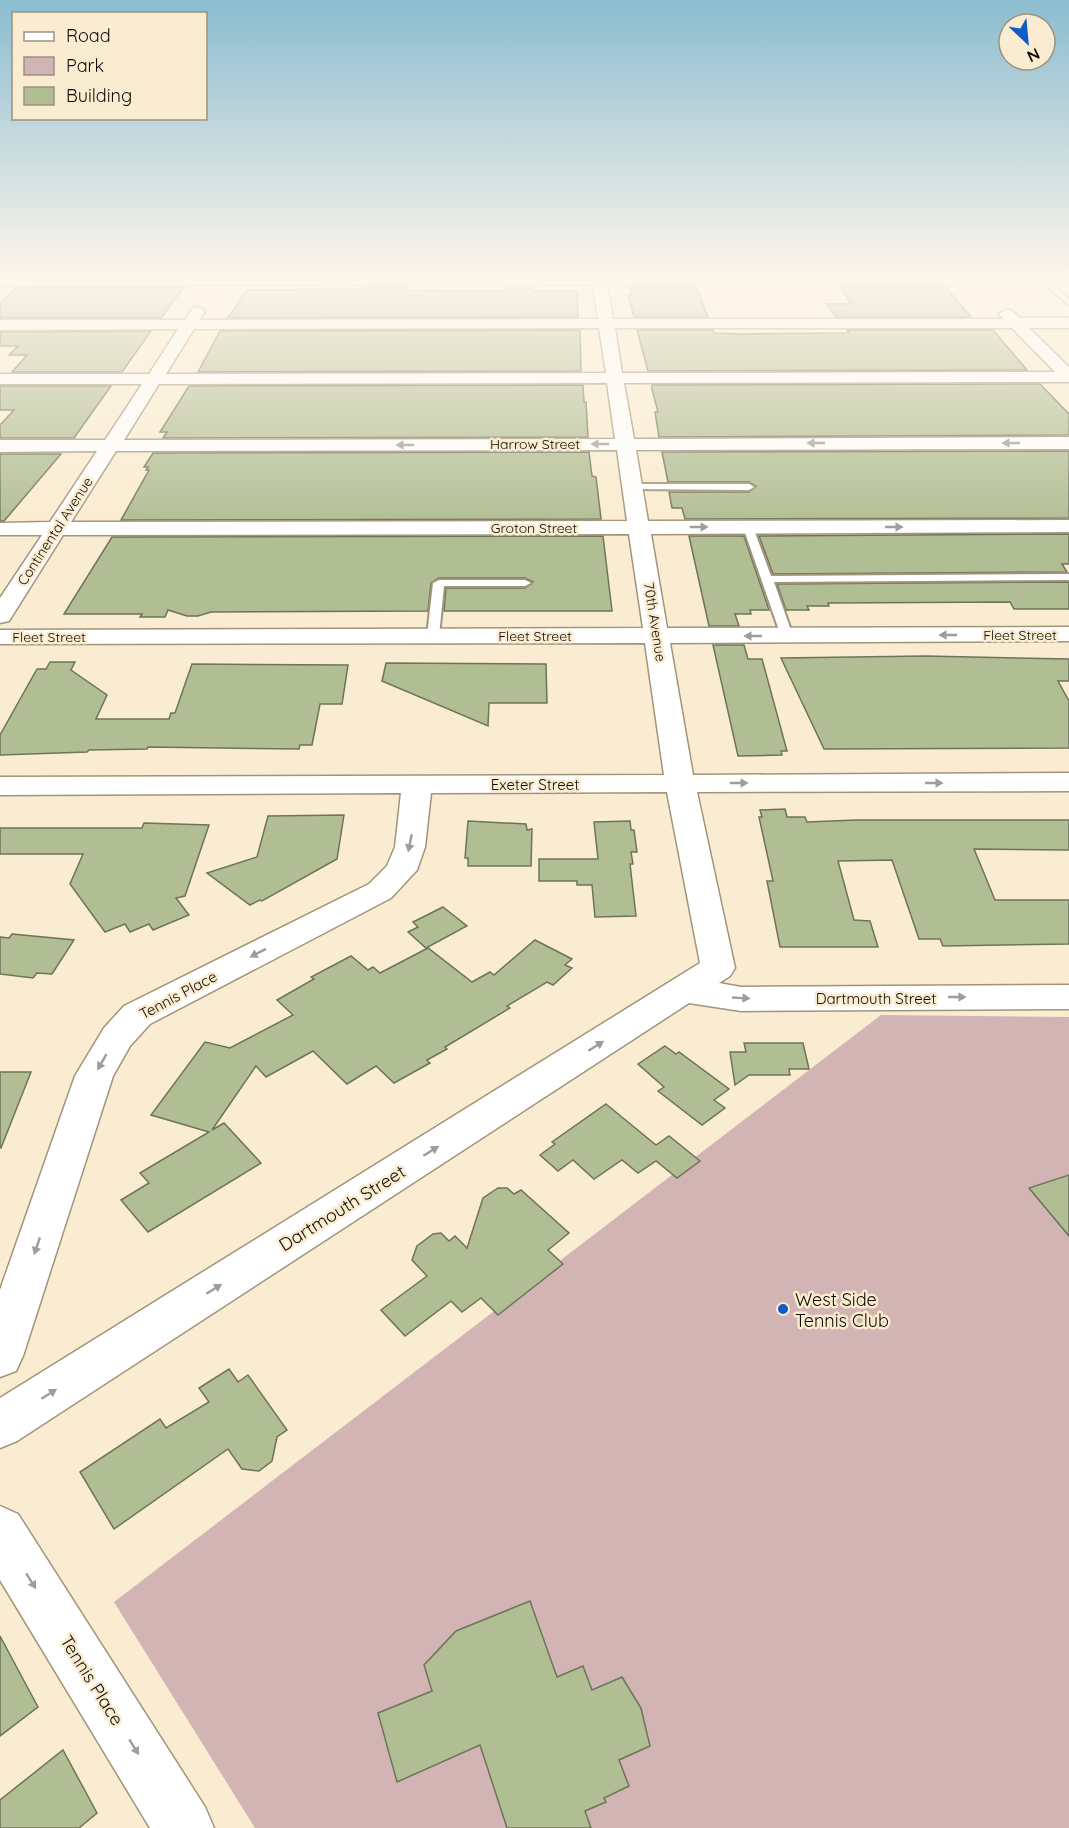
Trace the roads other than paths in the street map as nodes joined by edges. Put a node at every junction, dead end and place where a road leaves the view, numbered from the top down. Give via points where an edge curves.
1 (167, 359) edge
2 (613, 359) edge
3 (1051, 359) edge
4 (1069, 377) edge
5 (616, 378) junction
6 (0, 379) edge
7 (154, 379) junction
8 (1069, 443) edge
9 (626, 444) junction
10 (110, 445) junction
11 (0, 446) edge
12 (634, 487) junction
13 (749, 487) dead end
14 (1069, 526) edge
15 (748, 527) junction
16 (640, 528) junction
17 (0, 529) edge
18 (56, 529) junction
19 (1069, 577) edge
20 (767, 579) junction
21 (525, 583) dead end
22 (0, 616) edge
23 (1069, 634) edge
24 (432, 636) junction
25 (657, 636) junction
26 (787, 636) junction
27 (0, 637) edge
28 (1069, 782) edge
29 (680, 783) junction
30 (417, 785) junction
31 (0, 786) edge
32 (718, 968) joint
33 (684, 990) junction
34 (1069, 997) edge
35 (0, 1356) edge
36 (0, 1425) edge
37 (0, 1532) edge
38 (184, 1828) edge

1 - 7 street, Continental Avenue
2 - 5 street, 70th Avenue
3 - 4 street
4 - 5 street
5 - 7 street
5 - 9 street, 70th Avenue
6 - 7 street
7 - 10 street, Continental Avenue
8 -> 9 street, Harrow Street
9 -> 10 street, Harrow Street
9 - 12 street, 70th Avenue
10 - 11 street, Harrow Street
10 - 18 street, Continental Avenue
12 - 13 lane
12 - 16 street, 70th Avenue
15 -> 14 street, Groton Street
16 -> 15 street, Groton Street
15 - 20 lane
16 - 18 street, Groton Street
16 - 25 street, 70th Avenue
17 - 18 street, Groton Street
18 - 22 street, Continental Avenue
19 - 20 lane
20 - 26 lane
21 - 24 lane via 439,583
23 -> 26 street, Fleet Street
24 - 25 street, Fleet Street
24 - 27 street, Fleet Street
26 -> 25 street, Fleet Street
25 - 29 street, 70th Avenue
29 -> 28 street, Exeter Street
29 - 30 street, Exeter Street
29 - 32 street, 70th Avenue
30 - 31 street, Exeter Street
30 -> 35 street, Tennis Place via 410,847 401,870 380,891 137,1015 117,1037 94,1076
32 - 33 street, Dartmouth Street
33 -> 34 street, Dartmouth Street via 741,999
36 -> 33 street, Dartmouth Street
37 -> 38 street, Tennis Place

